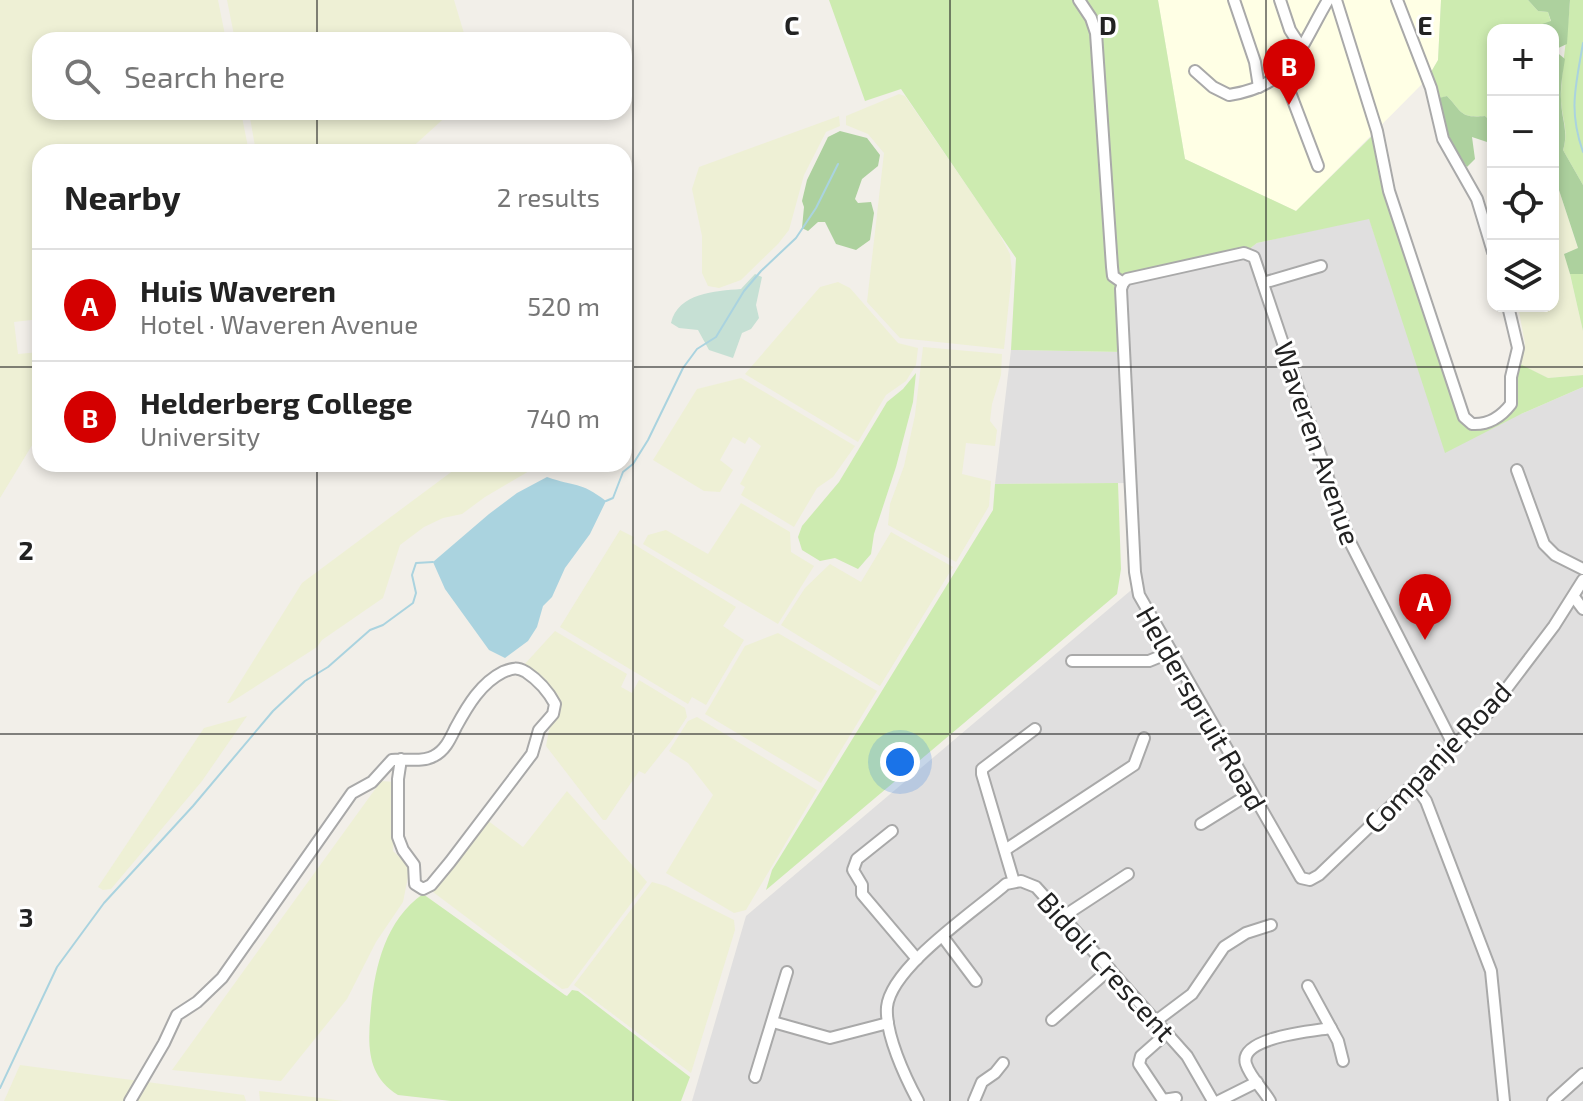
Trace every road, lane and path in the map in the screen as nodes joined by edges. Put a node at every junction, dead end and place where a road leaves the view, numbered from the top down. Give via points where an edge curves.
1 (1079, 0) edge
2 (1234, 0) edge
3 (1280, 0) edge
4 (1328, 0) edge
5 (1336, 0) edge
6 (1397, 0) edge
7 (1301, 47) junction
8 (1195, 71) dead end
9 (1283, 74) junction
10 (1259, 87) junction
11 (1318, 166) dead end
12 (1489, 240) edge
13 (1321, 266) dead end
14 (1123, 283) junction
15 (1263, 283) junction
16 (1509, 312) edge
17 (1517, 470) dead end
18 (1583, 569) edge
19 (1583, 580) edge
20 (1574, 597) junction
21 (1583, 609) edge
22 (1171, 652) junction
23 (1072, 661) dead end
24 (1035, 729) dead end
25 (1144, 738) dead end
26 (1454, 746) junction
27 (401, 759) junction
28 (1414, 784) junction
29 (1251, 793) junction
30 (1201, 824) dead end
31 (892, 831) dead end
32 (1005, 850) junction
33 (1128, 874) dead end
34 (1306, 880) joint
35 (1014, 882) junction
36 (1064, 916) junction
37 (1271, 925) dead end
38 (943, 937) junction
39 (917, 959) junction
40 (1110, 969) junction
41 (787, 972) dead end
42 (976, 981) dead end
43 (1308, 986) dead end
44 (1052, 1020) dead end
45 (1156, 1021) junction
46 (773, 1022) junction
47 (888, 1023) junction
48 (1331, 1028) junction
49 (1167, 1033) junction
50 (1343, 1061) dead end
51 (1003, 1063) dead end
52 (1583, 1074) edge
53 (755, 1077) dead end
54 (1257, 1082) junction
55 (1176, 1098) dead end
56 (130, 1101) edge
57 (918, 1101) edge
58 (974, 1101) edge
59 (1213, 1101) edge
60 (1219, 1101) edge
61 (1270, 1101) edge
62 (1504, 1101) edge
63 (1553, 1101) edge

1 - 14 street via 1096,33 1112,267 1113,276
2 - 10 street
3 - 7 street
4 - 7 street
5 - 16 street via 1413,267 1464,417 1472,424 1487,423 1511,404 1518,348
6 - 12 street via 1431,88 1443,139 1477,199
7 - 9 street
8 - 10 street via 1225,95
9 - 10 street
9 - 11 street
13 - 15 street
14 - 15 street, Waveren Avenue via 1247,253 1254,257
14 - 22 street, Helderspruit Road via 1136,586
15 - 26 street, Waveren Avenue via 1349,540
17 - 18 street via 1544,544
19 - 20 street, Companje Road
20 - 21 street
20 - 26 street, Companje Road via 1497,702
22 - 23 street via 1149,661
22 - 29 street, Helderspruit Road
24 - 32 street via 982,769
25 - 32 street via 1129,768
26 - 28 street, Companje Road
27 - 27 street via 438,754 485,683 513,668 539,682 555,704 532,754 450,862 423,889 415,884 414,865 398,837
27 - 56 street via 390,761 372,782 352,793 222,978 177,1015
28 - 34 street, Companje Road via 1319,875
28 - 62 street via 1426,801 1491,971
29 - 30 street
29 - 34 street, Helderspruit Road via 1297,874
31 - 39 street via 854,863 853,870 862,894
32 - 35 street
33 - 36 street
35 - 36 street, Bidoli Crescent via 1031,883
35 - 38 street, Bidoli Crescent
36 - 40 street, Bidoli Crescent
37 - 45 street via 1224,947 1192,994
38 - 39 street, Bidoli Crescent
38 - 42 street
39 - 47 street, Bidoli Crescent via 895,984
40 - 44 street
40 - 45 street, Bidoli Crescent
41 - 46 street
43 - 48 street
45 - 49 street, Bidoli Crescent
46 - 47 street via 830,1038
46 - 53 street
47 - 57 street
48 - 50 street
48 - 54 street via 1257,1044 1246,1059
49 - 55 street via 1139,1064 1163,1100
49 - 59 street, Bidoli Crescent via 1193,1064
51 - 58 street via 982,1082
52 - 63 street
54 - 60 street
54 - 61 street

